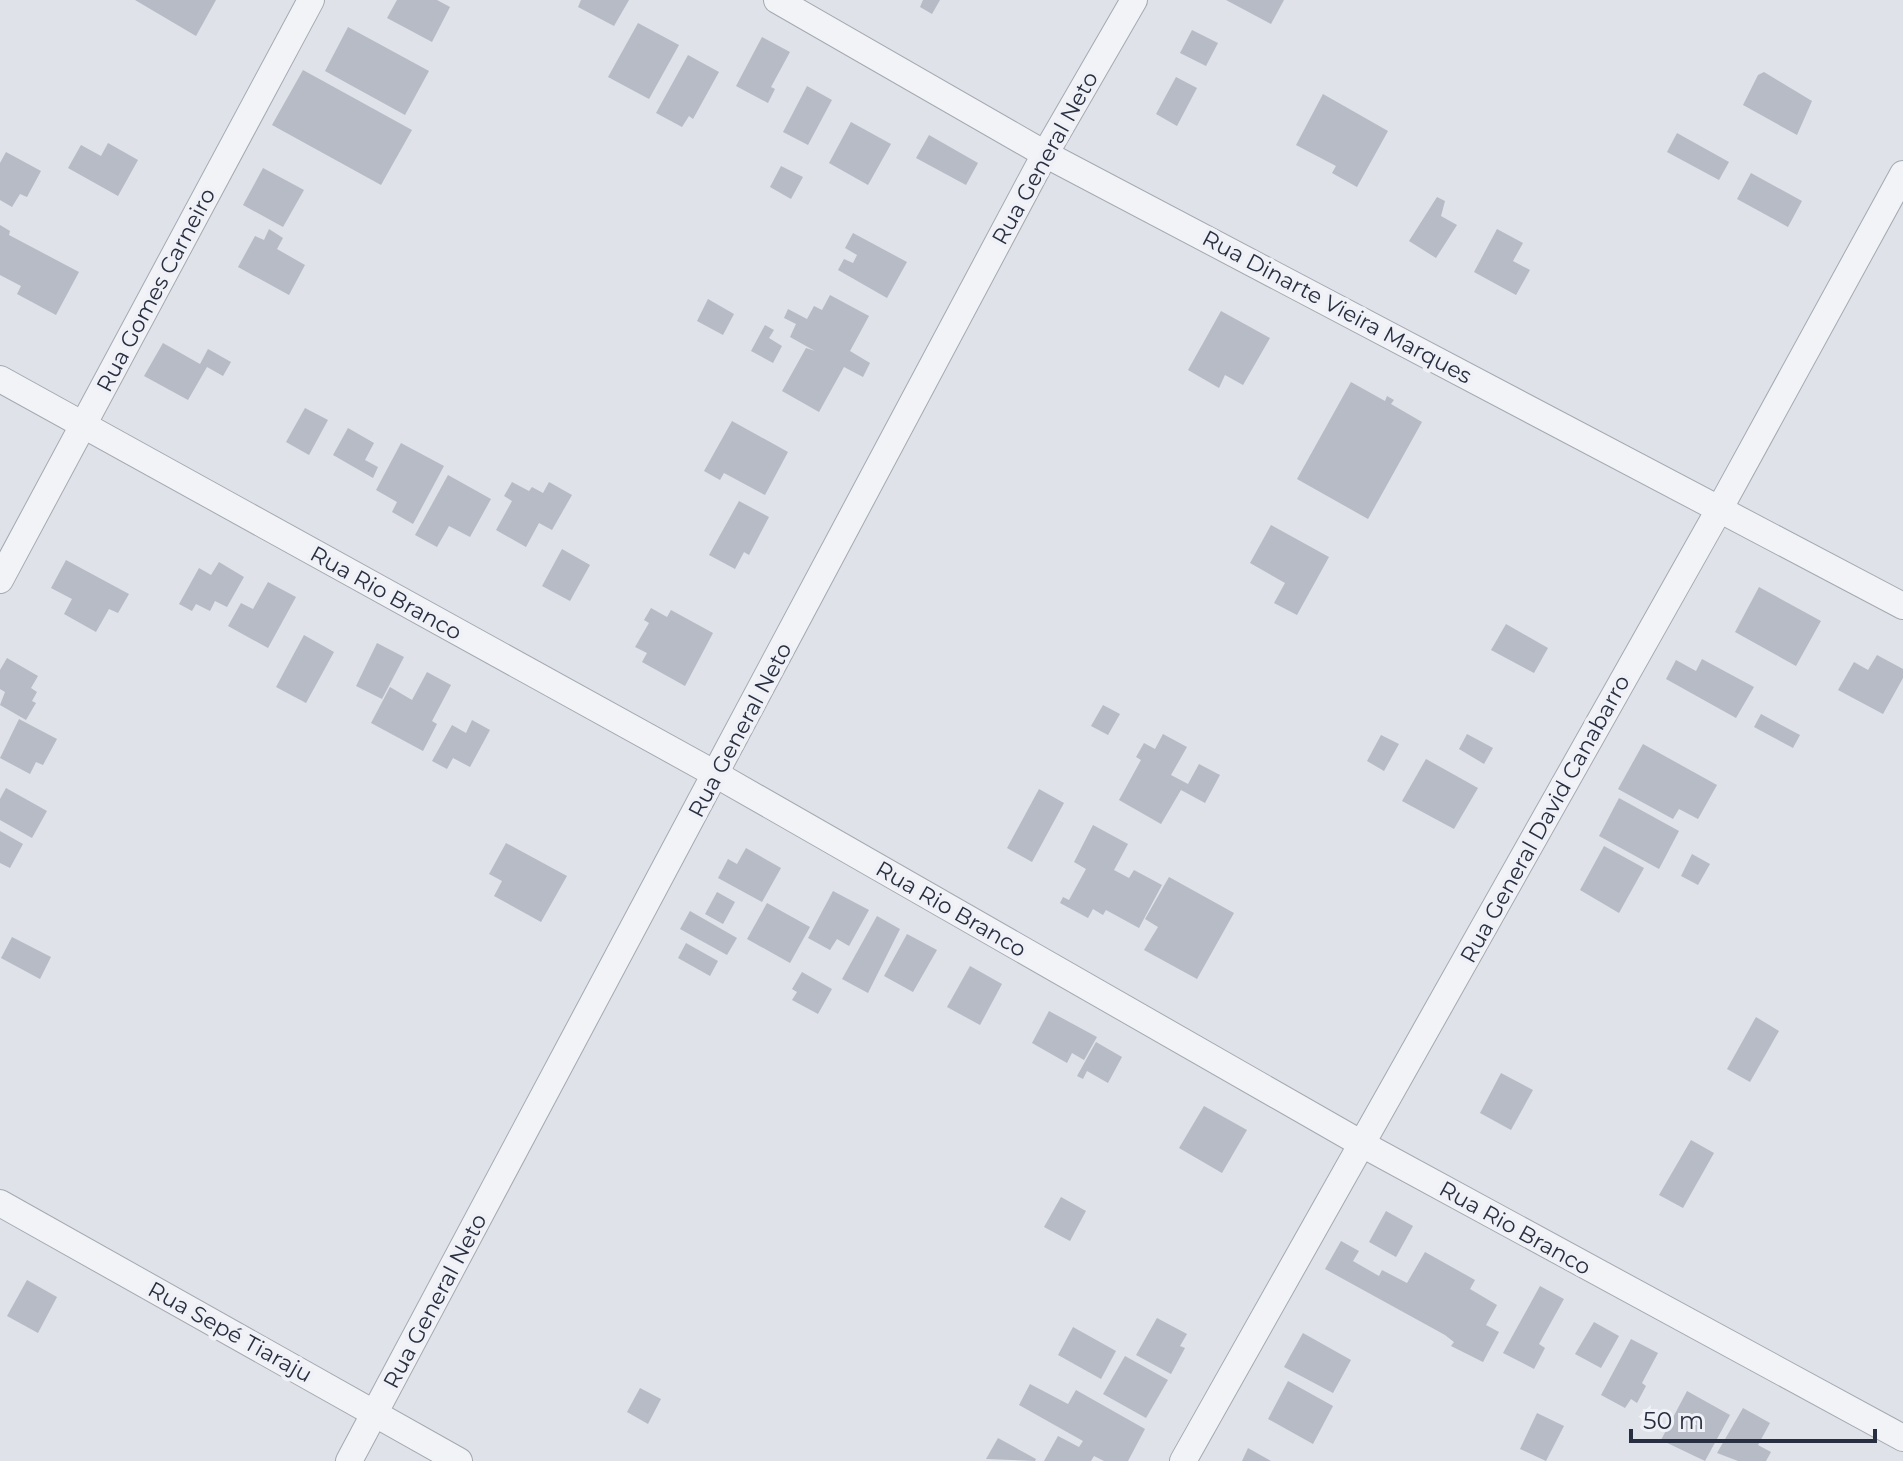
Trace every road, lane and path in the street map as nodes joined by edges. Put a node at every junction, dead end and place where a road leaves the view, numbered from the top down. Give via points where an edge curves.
1 (311, 0) edge
2 (777, 0) edge
3 (1134, 0) edge
4 (1045, 154) junction
5 (1903, 174) edge
6 (0, 379) edge
7 (84, 426) junction
8 (1720, 508) junction
9 (0, 580) edge
10 (1903, 606) edge
11 (717, 775) junction
12 (1362, 1144) junction
13 (0, 1203) edge
14 (375, 1413) junction
15 (1903, 1438) edge
16 (349, 1461) edge
17 (459, 1461) edge
18 (1183, 1461) edge

1 - 7 street, Rua Gomes Carneiro
2 - 4 street, Rua Dinarte Vieira Marques
3 - 4 street, Rua General Neto
4 - 8 street, Rua Dinarte Vieira Marques
4 - 11 street, Rua General Neto
5 - 8 street, Rua General David Canabarro
6 - 7 street, Rua Rio Branco
7 - 9 street, Rua Gomes Carneiro
7 - 11 street, Rua Rio Branco
8 - 10 street, Rua Dinarte Vieira Marques
8 - 12 street, Rua General David Canabarro
11 - 12 street, Rua Rio Branco
11 - 14 street, Rua General Neto
12 - 15 street, Rua Rio Branco
12 - 18 street, Rua General David Canabarro
13 - 14 street, Rua Sepé Tiaraju
14 - 16 street, Rua General Neto
14 - 17 street, Rua Sepé Tiaraju

